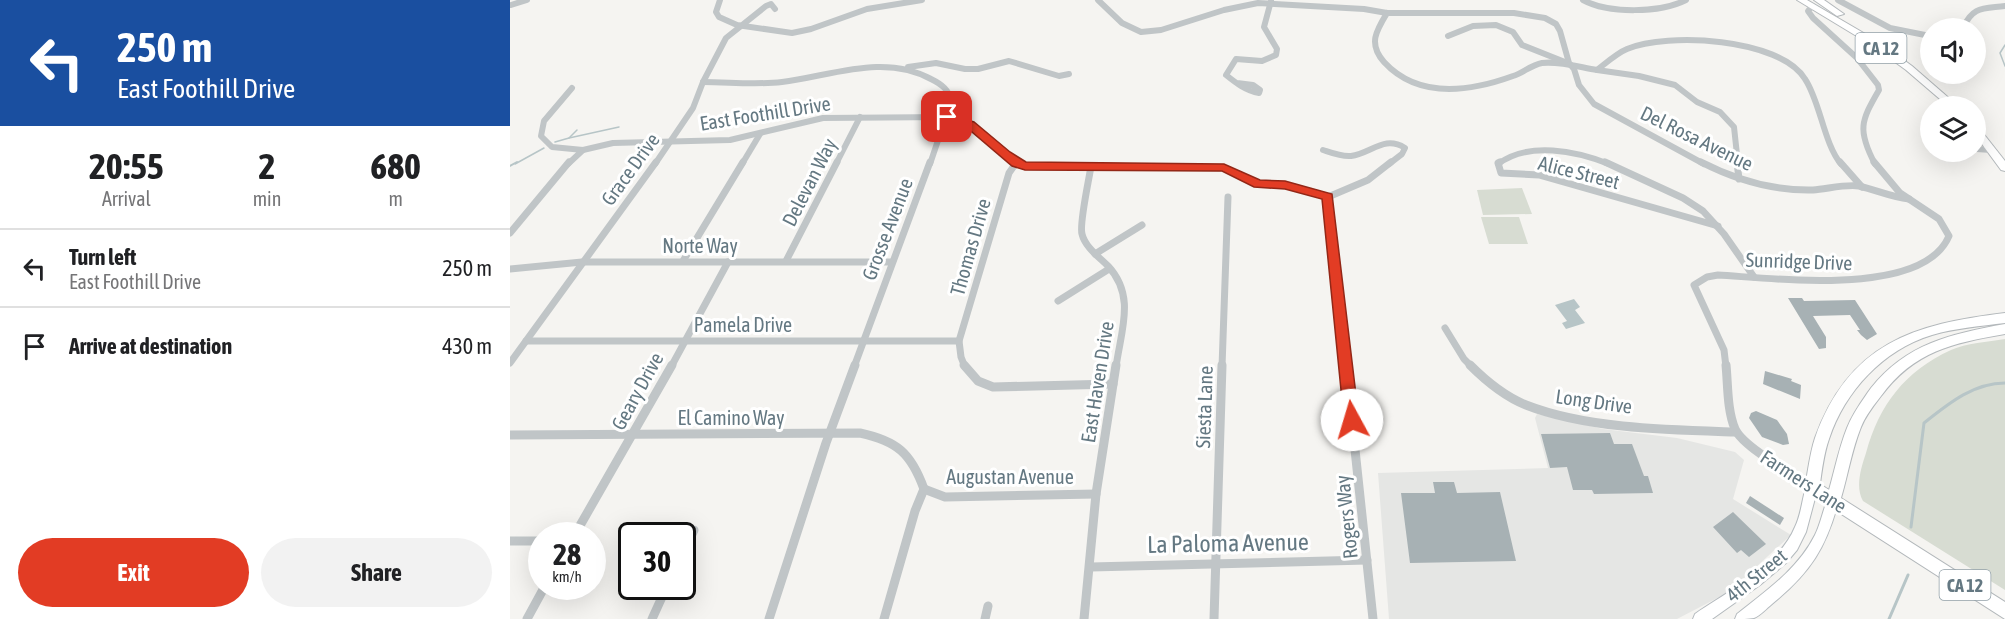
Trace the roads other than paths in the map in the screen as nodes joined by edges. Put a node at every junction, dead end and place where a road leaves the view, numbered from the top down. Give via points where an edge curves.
1 (527, 0) edge
2 (720, 0) edge
3 (922, 0) edge
4 (1098, 0) edge
5 (1583, 0) edge
6 (1686, 0) edge
7 (1801, 0) edge
8 (1838, 0) edge
9 (1271, 2) edge
10 (1815, 3) edge
11 (511, 5) edge
12 (2005, 6) edge
13 (775, 9) dead end
14 (1387, 13) junction
15 (1968, 18) edge
16 (740, 25) junction
17 (1920, 34) edge
18 (1448, 36) dead end
19 (1569, 63) junction
20 (900, 68) junction
21 (1597, 70) junction
22 (1069, 74) dead end
23 (703, 82) junction
24 (1237, 83) dead end
25 (572, 88) dead end
26 (1941, 96) edge
27 (1952, 96) edge
28 (860, 117) junction
29 (947, 117) junction
30 (1986, 131) edge
31 (760, 134) junction
32 (1986, 142) edge
33 (670, 143) junction
34 (583, 150) junction
35 (1323, 150) dead end
36 (1986, 150) edge
37 (1992, 150) junction
38 (2004, 153) edge
39 (1016, 163) junction
40 (1091, 166) junction
41 (2005, 168) edge
42 (1739, 179) junction
43 (1862, 187) junction
44 (1228, 197) dead end
45 (1328, 197) junction
46 (1909, 199) junction
47 (1142, 225) dead end
48 (1718, 226) junction
49 (510, 233) edge
50 (1095, 254) junction
51 (683, 261) junction
52 (786, 261) junction
53 (582, 262) junction
54 (728, 262) junction
55 (891, 262) junction
56 (1109, 268) junction
57 (510, 269) edge
58 (1754, 277) junction
59 (1058, 301) dead end
60 (2005, 318) edge
61 (1445, 328) dead end
62 (2005, 329) edge
63 (685, 340) junction
64 (526, 341) junction
65 (863, 341) junction
66 (959, 341) junction
67 (510, 363) edge
68 (1113, 384) junction
69 (1736, 432) junction
70 (829, 433) junction
71 (634, 434) junction
72 (510, 435) edge
73 (1812, 488) junction
74 (924, 489) junction
75 (1096, 494) junction
76 (1833, 500) junction
77 (582, 522) edge
78 (510, 541) edge
79 (528, 541) edge
80 (1367, 560) junction
81 (1215, 565) junction
82 (1091, 567) junction
83 (537, 600) edge
84 (661, 600) edge
85 (988, 606) dead end
86 (2005, 611) edge
87 (527, 619) edge
88 (652, 619) edge
89 (768, 619) edge
90 (885, 619) edge
91 (985, 619) edge
92 (1084, 619) edge
93 (1214, 619) edge
94 (1373, 619) edge
95 (1700, 619) edge
96 (1742, 619) edge

1 - 11 street
2 - 16 street via 716,7 719,17
3 - 16 street via 867,9 801,32
4 - 9 street, Del Rosa Avenue via 1122,23 1141,32 1161,30 1242,5
5 - 6 street via 1611,10 1676,5
7 - 10 main road, CA 12
8 - 17 street via 1890,28
9 - 14 street, Del Rosa Avenue
9 - 24 street via 1264,27 1277,49 1276,55 1262,61 1236,59 1226,75
10 - 26 main road, CA 12 via 1909,68
10 - 27 main road, CA 12 via 1918,67
10 - 46 street, Sunridge Drive via 1808,11 1811,17 1860,62 1878,85 1863,119 1866,140 1881,172
12 - 15 street via 1976,10
13 - 16 street, Grace Drive via 771,4 766,6
14 - 19 street, Del Rosa Avenue via 1499,12 1545,18 1560,31
14 - 19 street via 1374,33 1372,46 1393,71 1416,86 1450,89 1502,79 1537,64
16 - 23 street, Grace Drive via 726,38
18 - 19 street via 1473,26 1496,25 1513,32 1522,45
19 - 21 street
19 - 42 street, Del Rosa Avenue via 1594,104
20 - 22 street via 936,63 978,69 1009,61 1059,76
20 - 23 street, Grosse Avenue via 871,67 779,82
20 - 29 street, Grosse Avenue via 915,70 947,89 951,97
21 - 42 street via 1676,85 1696,102 1730,119
21 - 43 street via 1626,49 1659,40 1729,43 1772,55 1805,78 1838,160
23 - 33 street, Grace Drive via 693,108
25 - 34 street, East Foothill Drive via 544,122 541,136 552,147
28 - 29 street, East Foothill Drive
28 - 31 street, East Foothill Drive via 799,122
28 - 52 street, Delevan Way
29 - 39 street, East Foothill Drive via 970,124
29 - 55 street, Grosse Avenue
30 - 38 main road
31 - 33 street, East Foothill Drive
31 - 51 street
32 - 37 main road
33 - 34 street, East Foothill Drive via 613,143
33 - 53 street, Grace Drive
34 - 49 street, East Foothill Drive
35 - 45 street via 1352,156 1386,142 1405,148 1368,180
36 - 37 street
37 - 41 main road
39 - 40 street
39 - 66 street, Thomas Drive via 1009,173
40 - 45 street via 1224,168 1258,184 1285,185
40 - 50 street, East Haven Drive via 1081,233
42 - 43 street, Del Rosa Avenue via 1763,186 1811,190
43 - 46 street, Del Rosa Avenue
44 - 81 street, Siesta Lane
45 - 80 street, Rogers Way
46 - 58 street, Sunridge Drive via 1934,215 1948,231 1944,249 1926,262 1854,281
47 - 50 street
48 - 48 street, Alice Street via 1679,195 1607,163 1563,151 1543,151 1518,154 1498,164 1501,173 1539,175
48 - 58 street, Alice Street
50 - 56 street, East Haven Drive
51 - 53 street, Norte Way
51 - 54 street, Norte Way
52 - 54 street, Norte Way
52 - 55 street, Norte Way
53 - 57 street, Norte Way
53 - 64 street, Grace Drive
54 - 63 street, Geary Drive
55 - 65 street, Grosse Avenue
56 - 59 street
56 - 68 street, East Haven Drive via 1124,290 1125,308
58 - 69 street, Sunridge Drive via 1718,275 1694,285 1724,350
60 - 73 main road, 4th Street via 1930,330 1877,358 1840,396 1822,438
61 - 69 street, Long Drive via 1464,359 1482,377 1524,404 1597,422
62 - 76 main road, 4th Street via 1945,340 1904,361 1869,400 1854,427
63 - 64 street, Pamela Drive
63 - 65 street, Pamela Drive
63 - 71 street, Geary Drive
64 - 67 street, Grace Drive
65 - 66 street, Pamela Drive
65 - 70 street, Grosse Avenue
66 - 68 street via 958,355 978,383 993,387
68 - 75 street, East Haven Drive
69 - 73 street, Farmers Lane via 1758,452
70 - 71 street, El Camino Way
70 - 74 street, El Camino Way via 860,433 891,441 902,449
70 - 89 street, Grosse Avenue
71 - 72 street, El Camino Way
71 - 77 street, Geary Drive
73 - 76 main road, Farmers Lane / CA 12
73 - 95 main road, 4th Street via 1792,546 1765,572
74 - 75 street, Augustan Avenue via 945,497
74 - 90 street
75 - 82 street, East Haven Drive
76 - 86 main road, Farmers Lane / CA 12
76 - 96 main road, 4th Street via 1824,530 1804,564
78 - 79 street
80 - 81 street, La Paloma Avenue
80 - 94 street, Rogers Way
81 - 82 street, La Paloma Avenue
81 - 93 street, Siesta Lane
82 - 92 street, East Haven Drive
83 - 87 street
84 - 88 street
85 - 91 street

